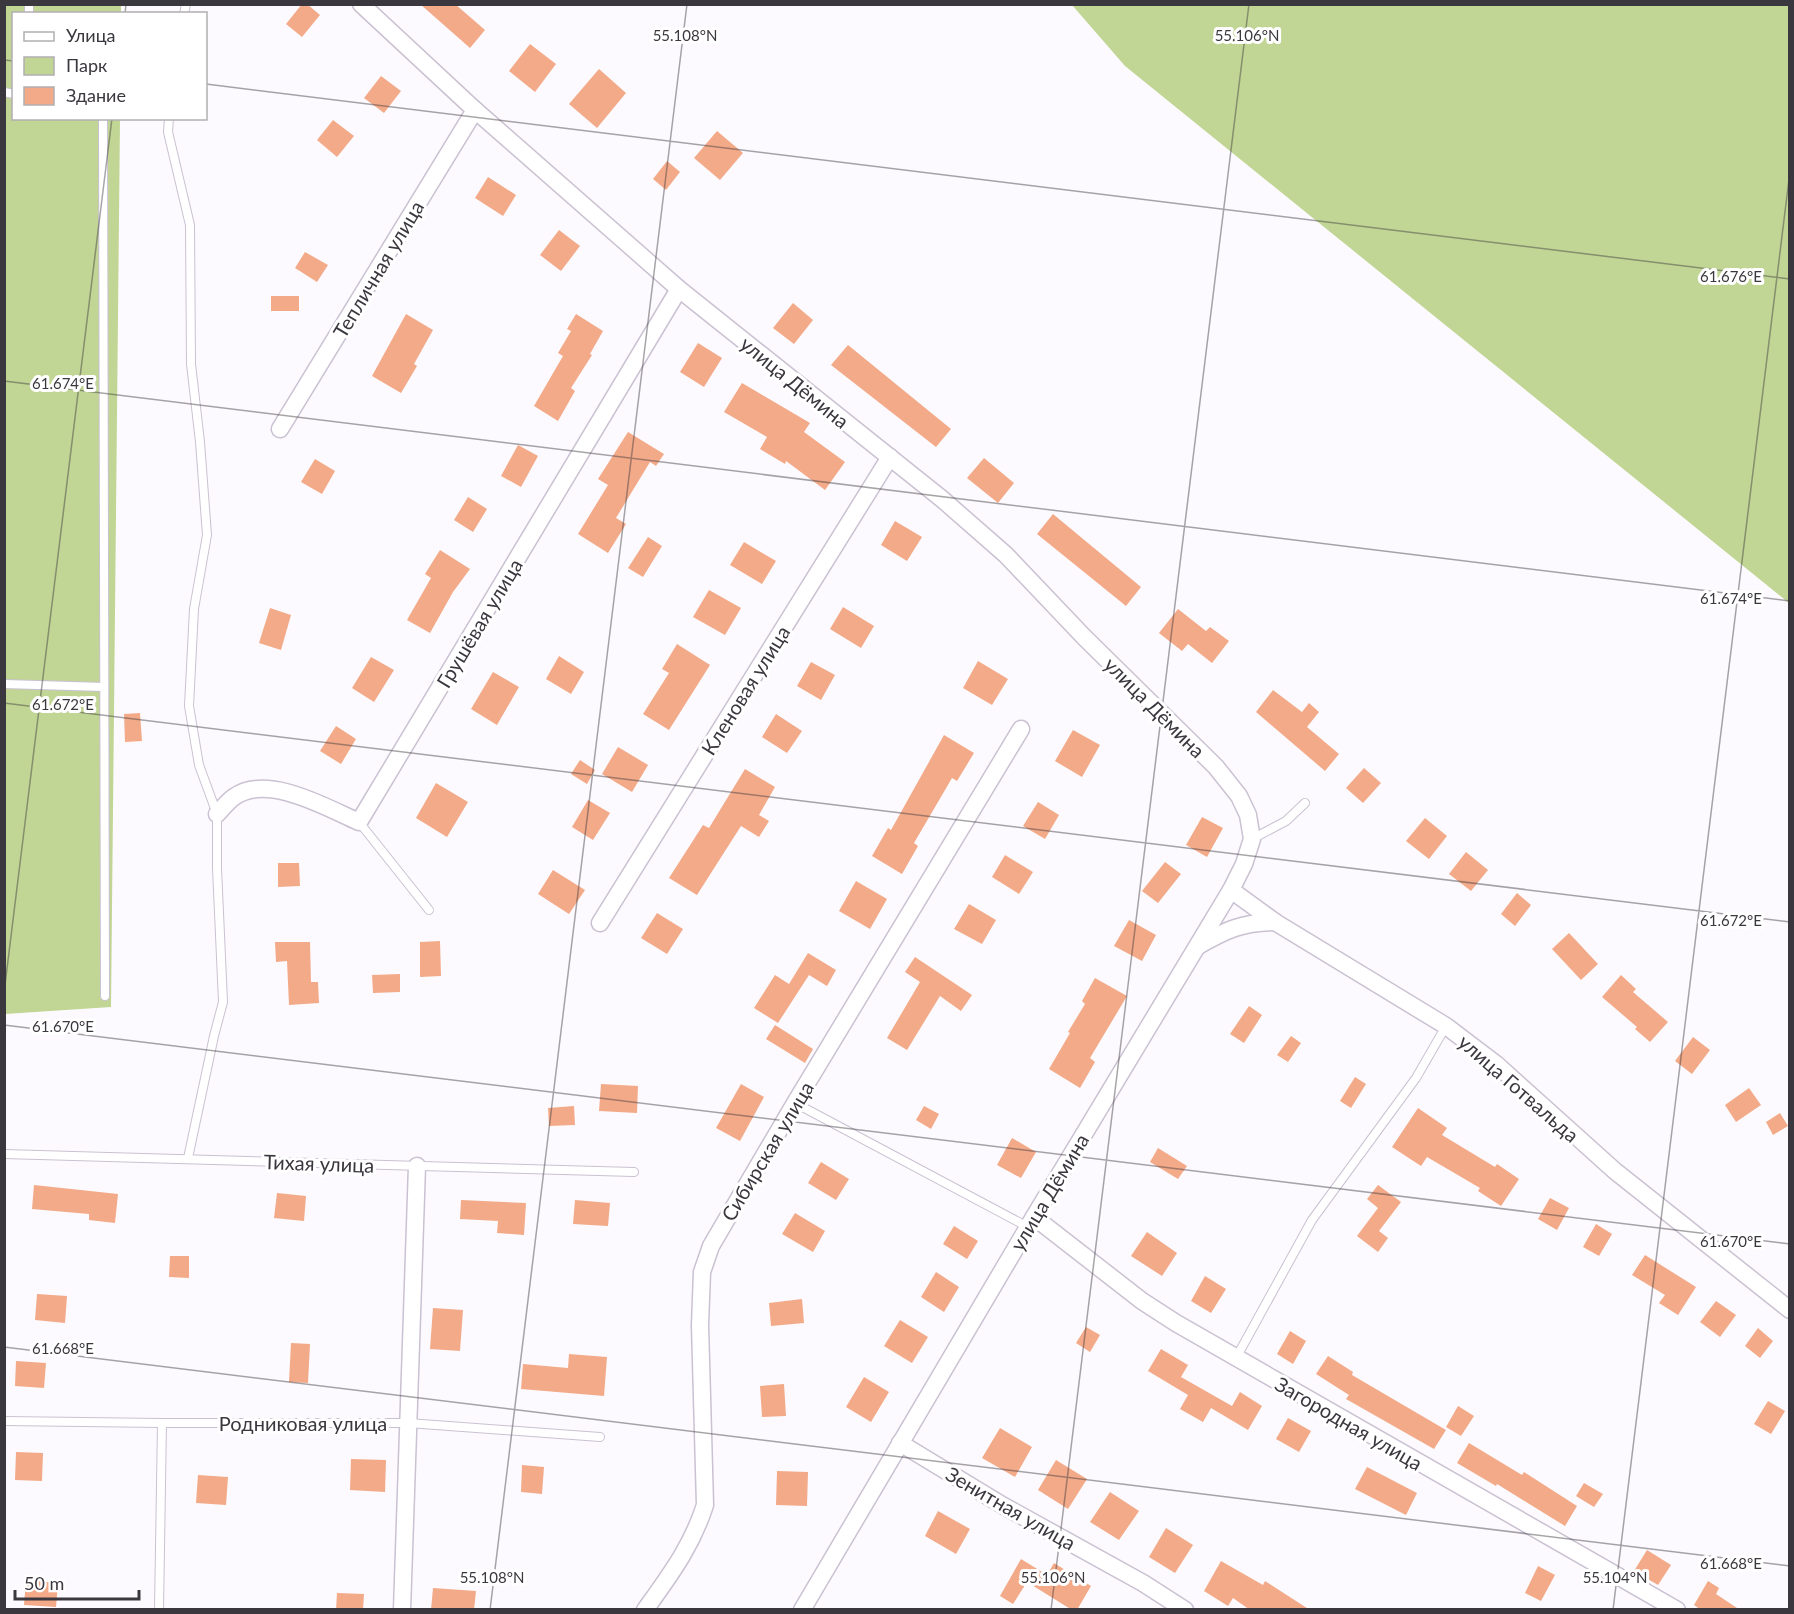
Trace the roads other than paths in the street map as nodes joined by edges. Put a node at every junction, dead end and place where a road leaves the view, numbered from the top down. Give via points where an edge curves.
1 (361, 4) edge
2 (475, 110) junction
3 (103, 120) edge
4 (169, 120) edge
5 (680, 289) junction
6 (280, 429) dead end
7 (890, 457) junction
8 (4, 684) edge
9 (104, 687) junction
10 (1021, 729) dead end
11 (1305, 803) dead end
12 (217, 814) junction
13 (359, 822) junction
14 (1252, 839) junction
15 (1231, 890) junction
16 (429, 910) dead end
17 (1275, 922) junction
18 (600, 923) dead end
19 (1195, 948) junction
20 (105, 996) dead end
21 (1446, 1026) junction
22 (795, 1103) junction
23 (4, 1154) edge
24 (188, 1158) junction
25 (417, 1166) junction
26 (634, 1172) dead end
27 (1031, 1222) junction
28 (1790, 1310) edge
29 (1236, 1358) junction
30 (4, 1421) edge
31 (408, 1423) junction
32 (162, 1424) junction
33 (600, 1437) dead end
34 (900, 1443) junction
35 (159, 1610) edge
36 (402, 1610) edge
37 (645, 1610) edge
38 (802, 1610) edge
39 (1185, 1610) edge
40 (1677, 1610) edge

1 - 2 street, улица Дёмина
2 - 5 street, улица Дёмина
2 - 6 street, Тепличная улица
3 - 9 lane
4 - 12 lane via 168,132 190,225 191,364 207,535 194,609 189,706 199,765
5 - 7 street, улица Дёмина
5 - 13 street, Грушёвая улица
7 - 14 street, улица Дёмина via 1006,555 1216,768 1239,796 1248,814
7 - 18 street, Кленовая улица
8 - 9 lane
9 - 20 lane
10 - 22 street, Сибирская улица
11 - 14 lane via 1286,821
12 - 13 street via 235,796 260,788 293,793
12 - 24 lane via 223,1002
13 - 16 lane
14 - 15 street, улица Дёмина
15 - 17 street, улица Готвальда
15 - 19 street, улица Дёмина
17 - 19 street via 1249,923 1226,930
17 - 21 street, улица Готвальда
19 - 27 street, улица Дёмина
21 - 28 street, улица Готвальда via 1496,1064 1615,1171
21 - 29 lane via 1416,1078 1312,1220
22 - 27 lane
22 - 37 street, Сибирская улица via 711,1246 702,1272 705,1505 683,1556
23 - 24 lane, Тихая улица
24 - 25 lane, Тихая улица
25 - 26 lane, Тихая улица
25 - 31 street
27 - 29 street, Загородная улица via 1142,1302
27 - 34 street, улица Дёмина
29 - 40 street, Загородная улица
30 - 32 lane, Родниковая улица
31 - 32 lane, Родниковая улица
31 - 33 lane, Родниковая улица
31 - 36 street
32 - 35 lane
34 - 38 street, улица Дёмина
34 - 39 street, Зенитная улица

